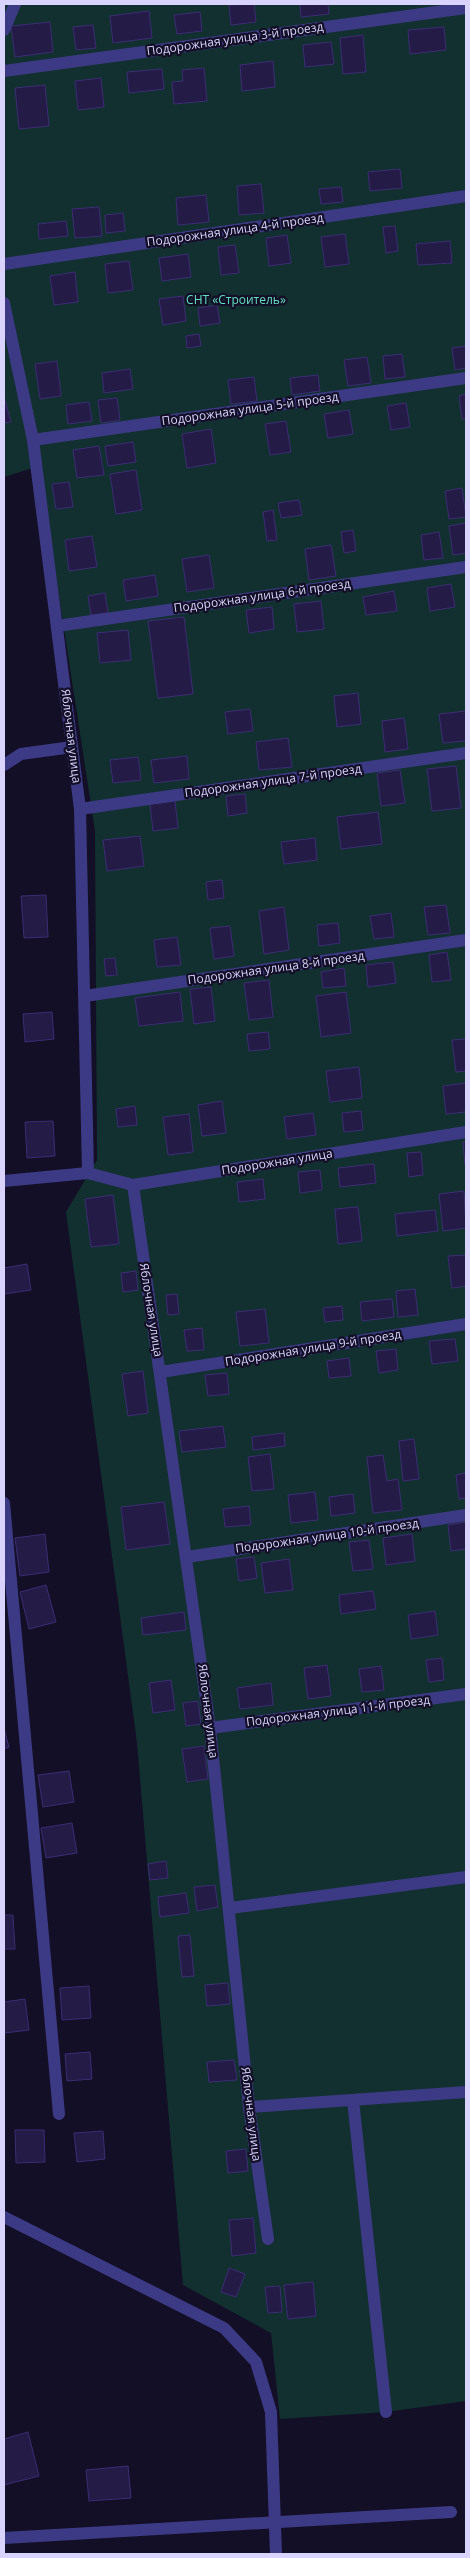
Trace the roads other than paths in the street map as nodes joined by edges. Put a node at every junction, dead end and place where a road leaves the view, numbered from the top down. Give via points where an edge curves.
1 (15, 4) edge
2 (466, 8) edge
3 (4, 30) edge
4 (4, 71) edge
5 (466, 196) edge
6 (4, 264) edge
7 (4, 303) edge
8 (466, 378) edge
9 (33, 440) junction
10 (466, 567) edge
11 (57, 626) junction
12 (72, 747) junction
13 (466, 753) edge
14 (4, 765) edge
15 (80, 809) junction
16 (466, 940) edge
17 (85, 996) junction
18 (466, 1132) edge
19 (88, 1173) junction
20 (4, 1181) edge
21 (133, 1185) junction
22 (466, 1324) edge
23 (161, 1372) junction
24 (4, 1503) edge
25 (466, 1515) edge
26 (187, 1557) junction
27 (466, 1694) edge
28 (210, 1728) junction
29 (466, 1877) edge
30 (230, 1908) junction
31 (466, 2092) edge
32 (354, 2100) junction
33 (249, 2107) junction
34 (59, 2114) dead end
35 (4, 2217) edge
36 (268, 2239) dead end
37 (386, 2412) dead end
38 (451, 2512) dead end
39 (273, 2521) junction
40 (4, 2538) edge
41 (276, 2554) edge

1 - 3 street
2 - 4 street, Подорожная улица 3-й проезд
5 - 6 street, Подорожная улица 4-й проезд
7 - 9 street, Яблочная улица
8 - 9 street, Подорожная улица 5-й проезд
9 - 11 street, Яблочная улица
10 - 11 street, Подорожная улица 6-й проезд
11 - 12 street, Яблочная улица
12 - 14 street via 21,754
12 - 15 street, Яблочная улица
13 - 15 street, Подорожная улица 7-й проезд
15 - 17 street, Яблочная улица
16 - 17 street, Подорожная улица 8-й проезд
17 - 19 street, Яблочная улица
18 - 21 street, Подорожная улица
19 - 20 street
19 - 21 street, Подорожная улица
21 - 23 street, Яблочная улица
22 - 23 street, Подорожная улица 9-й проезд
23 - 26 street, Яблочная улица
24 - 34 street
25 - 26 street, Подорожная улица 10-й проезд
26 - 28 street, Яблочная улица
27 - 28 street, Подорожная улица 11-й проезд
28 - 30 street, Яблочная улица
29 - 30 street
30 - 33 street, Яблочная улица
31 - 32 street
32 - 33 street
32 - 37 street
33 - 36 street, Яблочная улица
35 - 39 street via 224,2328 256,2362 271,2412
38 - 39 street
39 - 40 street
39 - 41 street

